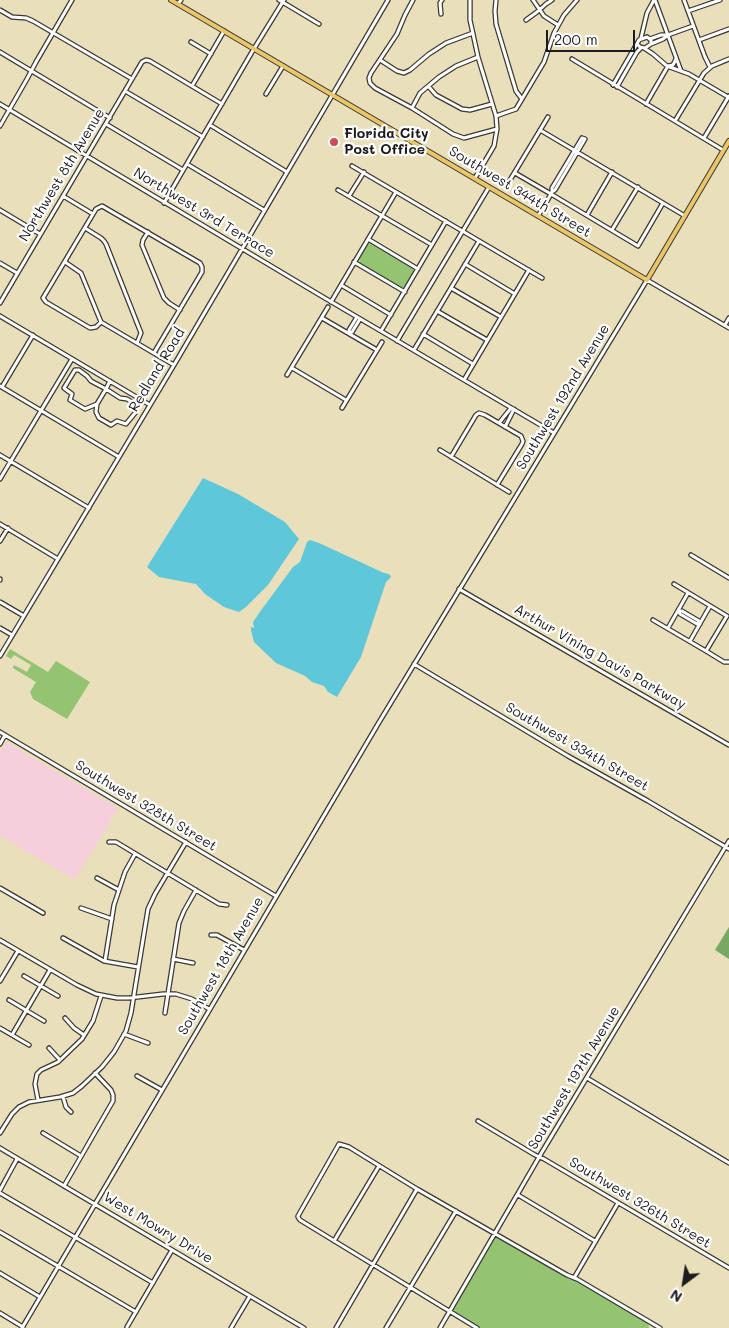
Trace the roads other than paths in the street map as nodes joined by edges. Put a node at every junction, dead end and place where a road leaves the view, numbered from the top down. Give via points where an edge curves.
1 (72, 0) edge
2 (171, 0) edge
3 (388, 0) edge
4 (413, 0) edge
5 (442, 0) edge
6 (470, 0) edge
7 (496, 0) edge
8 (533, 0) edge
9 (552, 0) edge
10 (578, 0) edge
11 (654, 0) edge
12 (684, 0) edge
13 (720, 0) edge
14 (282, 1) edge
15 (180, 2) edge
16 (0, 10) edge
17 (540, 10) junction
18 (648, 11) junction
19 (659, 11) junction
20 (688, 11) junction
21 (441, 14) dead end
22 (526, 20) dead end
23 (319, 24) dead end
24 (558, 25) junction
25 (693, 26) junction
26 (644, 27) junction
27 (729, 29) edge
28 (224, 32) junction
29 (53, 33) junction
30 (473, 33) junction
31 (668, 35) junction
32 (641, 38) junction
33 (649, 38) junction
34 (699, 40) junction
35 (192, 42) dead end
36 (638, 42) junction
37 (650, 44) junction
38 (642, 48) junction
39 (254, 49) junction
40 (0, 52) edge
41 (211, 54) junction
42 (653, 54) junction
43 (478, 57) junction
44 (572, 59) dead end
45 (676, 59) junction
46 (729, 59) edge
47 (380, 60) junction
48 (282, 66) junction
49 (668, 66) junction
50 (710, 67) junction
51 (31, 71) junction
52 (681, 71) junction
53 (132, 79) junction
54 (699, 80) junction
55 (192, 86) junction
56 (615, 86) junction
57 (429, 87) junction
58 (125, 91) junction
59 (266, 94) dead end
60 (332, 95) junction
61 (729, 97) edge
62 (522, 99) junction
63 (0, 104) edge
64 (222, 104) junction
65 (492, 104) junction
66 (646, 104) junction
67 (412, 108) junction
68 (9, 110) junction
69 (496, 116) junction
70 (548, 117) dead end
71 (110, 118) junction
72 (675, 121) junction
73 (106, 124) junction
74 (210, 125) junction
75 (0, 126) edge
76 (497, 129) junction
77 (540, 130) junction
78 (203, 137) junction
79 (704, 138) junction
80 (729, 140) edge
81 (723, 150) junction
82 (576, 151) junction
83 (86, 157) junction
84 (187, 164) junction
85 (352, 166) dead end
86 (183, 170) junction
87 (287, 172) junction
88 (364, 172) junction
89 (514, 172) junction
90 (612, 172) junction
91 (475, 178) junction
92 (507, 185) dead end
93 (489, 187) junction
94 (638, 187) junction
95 (338, 190) dead end
96 (396, 192) junction
97 (552, 193) junction
98 (63, 196) junction
99 (349, 196) junction
100 (164, 203) junction
101 (663, 203) junction
102 (0, 210) edge
103 (264, 210) junction
104 (94, 214) junction
105 (587, 215) junction
106 (382, 216) junction
107 (538, 216) junction
108 (684, 216) junction
109 (446, 222) junction
110 (85, 228) junction
111 (612, 230) junction
112 (462, 231) junction
113 (148, 232) junction
114 (40, 234) junction
115 (368, 239) junction
116 (479, 241) junction
117 (432, 245) junction
118 (242, 249) junction
119 (65, 262) junction
120 (354, 262) junction
121 (0, 263) edge
122 (465, 264) junction
123 (418, 268) junction
124 (529, 270) junction
125 (17, 273) junction
126 (542, 278) dead end
127 (647, 280) junction
128 (341, 285) junction
129 (451, 288) junction
130 (405, 292) junction
131 (515, 294) junction
132 (331, 302) junction
133 (0, 303) edge
134 (328, 307) dead end
135 (180, 310) junction
136 (437, 311) junction
137 (391, 315) junction
138 (0, 316) edge
139 (501, 317) junction
140 (322, 318) junction
141 (358, 318) junction
142 (729, 318) edge
143 (101, 322) junction
144 (725, 326) junction
145 (729, 328) edge
146 (381, 331) junction
147 (349, 334) junction
148 (423, 334) junction
149 (33, 335) junction
150 (487, 340) junction
151 (397, 341) junction
152 (382, 342) dead end
153 (137, 343) junction
154 (377, 350) junction
155 (414, 350) junction
156 (154, 353) junction
157 (72, 358) junction
158 (473, 364) junction
159 (174, 365) junction
160 (292, 368) junction
161 (288, 375) dead end
162 (464, 380) junction
163 (110, 381) junction
164 (1, 386) edge
165 (106, 389) junction
166 (346, 400) junction
167 (97, 404) junction
168 (150, 405) junction
169 (342, 408) dead end
170 (512, 408) junction
171 (41, 410) junction
172 (504, 416) junction
173 (509, 420) junction
174 (500, 423) junction
175 (505, 426) junction
176 (554, 433) junction
177 (440, 450) dead end
178 (0, 455) edge
179 (119, 457) junction
180 (451, 457) junction
181 (11, 461) junction
182 (0, 479) edge
183 (497, 485) junction
184 (509, 492) dead end
185 (89, 508) junction
186 (0, 524) edge
187 (8, 528) junction
188 (0, 541) edge
189 (691, 555) dead end
190 (58, 558) junction
191 (729, 578) edge
192 (674, 584) dead end
193 (459, 589) junction
194 (688, 593) junction
195 (0, 602) edge
196 (710, 606) junction
197 (678, 611) junction
198 (24, 616) junction
199 (728, 616) edge
200 (653, 620) dead end
201 (699, 623) junction
202 (0, 628) edge
203 (668, 628) junction
204 (12, 636) junction
205 (690, 641) junction
206 (706, 651) junction
207 (0, 656) edge
208 (729, 662) edge
209 (414, 664) junction
210 (0, 732) edge
211 (5, 735) junction
212 (0, 744) edge
213 (729, 745) edge
214 (729, 841) edge
215 (109, 842) dead end
216 (186, 842) junction
217 (727, 848) edge
218 (135, 854) junction
219 (167, 873) junction
220 (98, 878) dead end
221 (0, 888) edge
222 (119, 890) junction
223 (196, 890) junction
224 (276, 896) junction
225 (227, 905) dead end
226 (81, 908) dead end
227 (43, 914) dead end
228 (112, 919) junction
229 (211, 936) dead end
230 (63, 938) dead end
231 (0, 940) edge
232 (18, 950) junction
233 (244, 950) junction
234 (173, 959) junction
235 (105, 961) junction
236 (193, 963) dead end
237 (138, 967) junction
238 (50, 970) junction
239 (24, 976) dead end
240 (0, 981) edge
241 (41, 986) junction
242 (168, 994) junction
243 (58, 996) dead end
244 (100, 996) junction
245 (134, 998) junction
246 (9, 1000) dead end
247 (209, 1009) junction
248 (26, 1010) junction
249 (165, 1013) dead end
250 (66, 1018) dead end
251 (44, 1021) dead end
252 (0, 1028) edge
253 (124, 1034) junction
254 (12, 1035) junction
255 (84, 1035) junction
256 (148, 1042) dead end
257 (29, 1046) dead end
258 (49, 1048) dead end
259 (60, 1060) junction
260 (96, 1073) junction
261 (137, 1076) dead end
262 (587, 1078) junction
263 (162, 1090) junction
264 (63, 1097) junction
265 (38, 1100) junction
266 (71, 1112) dead end
267 (478, 1121) dead end
268 (0, 1133) edge
269 (43, 1133) dead end
270 (0, 1148) edge
271 (81, 1156) junction
272 (540, 1157) junction
273 (18, 1159) junction
274 (729, 1163) edge
275 (379, 1166) junction
276 (64, 1186) junction
277 (417, 1188) junction
278 (0, 1190) edge
279 (0, 1193) edge
280 (518, 1195) junction
281 (618, 1203) junction
282 (95, 1204) junction
283 (456, 1211) junction
284 (0, 1232) edge
285 (496, 1233) junction
286 (76, 1238) junction
287 (595, 1240) junction
288 (334, 1241) junction
289 (172, 1250) junction
290 (373, 1265) junction
291 (59, 1267) junction
292 (729, 1268) edge
293 (0, 1273) edge
294 (574, 1278) junction
295 (152, 1283) junction
296 (410, 1288) junction
297 (40, 1296) junction
298 (250, 1296) junction
299 (450, 1311) junction
300 (136, 1312) junction
301 (0, 1313) edge
302 (654, 1324) junction
303 (22, 1327) edge
304 (127, 1327) dead end
305 (231, 1328) edge
306 (304, 1328) edge
307 (336, 1328) edge
308 (386, 1328) edge
309 (440, 1328) edge
310 (478, 1328) edge
311 (651, 1328) edge
312 (660, 1328) edge

1 - 29 street
2 - 15 main road, Southwest 344th Street
3 - 60 street, Redland Road
4 - 47 street
5 - 21 street
6 - 30 street
7 - 62 street via 496,24 516,91
8 - 17 street
9 - 17 street
10 - 24 street
11 - 18 street
11 - 19 street
12 - 20 street
13 - 20 street
14 - 23 street
14 - 39 street
15 - 28 main road, Southwest 344th Street
16 - 29 street via 30,20
17 - 22 street
17 - 24 street
18 - 19 street
18 - 26 street
19 - 31 street
20 - 25 street
24 - 62 street via 544,62
25 - 31 street
25 - 34 street
26 - 32 street
26 - 33 street
27 - 34 street
28 - 39 main road, Southwest 344th Street
28 - 41 street
29 - 51 street
29 - 53 street
30 - 43 street
30 - 47 street via 446,43 404,73
31 - 33 street
31 - 37 street
31 - 45 street
32 - 33 street
32 - 36 street
33 - 37 street
34 - 50 street
35 - 41 street
36 - 38 street
36 - 56 street
37 - 38 street
37 - 42 street
38 - 42 street
38 - 56 street via 636,52
39 - 48 main road, Southwest 344th Street
39 - 64 street
40 - 51 street
41 - 55 street
42 - 49 street
43 - 57 street via 456,66
43 - 65 street
44 - 56 street
45 - 49 street
45 - 52 street
46 - 50 street
47 - 67 street via 371,73 370,83
48 - 59 street
48 - 60 main road, Southwest 344th Street
49 - 52 street
49 - 66 street
50 - 54 street
51 - 68 street
51 - 71 street
52 - 54 street
53 - 55 street, Northwest 8th Avenue via 144,60
53 - 58 street, Northwest 8th Avenue
54 - 61 street
54 - 72 street
55 - 64 street
56 - 66 street
57 - 65 street via 436,95 462,109
57 - 67 street via 420,93
58 - 71 street, Northwest 8th Avenue
58 - 78 street
60 - 87 street, Redland Road
60 - 91 main road, Southwest 344th Street
61 - 79 street
62 - 69 street via 516,109
63 - 68 street, Northwest 3rd Terrace
64 - 74 street
65 - 69 street
66 - 72 street
67 - 76 street via 464,138
68 - 75 street
68 - 83 street, Northwest 3rd Terrace
69 - 76 street
70 - 77 street
71 - 73 street, Northwest 8th Avenue
72 - 79 street
73 - 83 street, Northwest 8th Avenue
73 - 86 street
74 - 78 street
74 - 87 street
76 - 91 street via 494,146
77 - 82 street
77 - 89 street
78 - 84 street
79 - 81 street
80 - 81 main road, Southwest 192nd Avenue
81 - 108 main road, Southwest 192nd Avenue
82 - 90 street
82 - 97 street
83 - 98 street, Northwest 8th Avenue
83 - 100 street, Northwest 3rd Terrace
84 - 86 street
84 - 103 street
85 - 88 street
86 - 100 street
87 - 103 street, Redland Road
88 - 96 street
88 - 99 street
89 - 92 street
89 - 97 street
90 - 94 street
90 - 105 street
91 - 93 main road, Southwest 344th Street
93 - 107 main road, Southwest 344th Street
93 - 112 street
94 - 101 street
94 - 111 street
95 - 99 street
96 - 106 street
96 - 109 street
97 - 105 street
97 - 107 street
98 - 104 street
98 - 114 street, Northwest 8th Avenue
99 - 106 street
100 - 118 street, Northwest 3rd Terrace
101 - 108 street
101 - 111 street via 638,246
102 - 114 street
103 - 118 street, Redland Road
104 - 110 street
104 - 113 street via 101,206 106,207
105 - 111 street
106 - 115 street
106 - 117 street
107 - 127 main road, Southwest 344th Street
108 - 127 main road, Southwest 192nd Avenue
109 - 112 street
109 - 117 street
110 - 119 street
110 - 153 street via 106,244 141,333
112 - 116 street
112 - 151 street
113 - 135 street via 142,245 164,298
113 - 135 street via 202,267
114 - 125 street, Northwest 8th Avenue
115 - 120 street
115 - 123 street
116 - 122 street
116 - 124 street
117 - 123 street
118 - 132 street, Northwest 3rd Terrace
118 - 159 street, Redland Road
119 - 143 street via 81,273
119 - 143 street via 46,293 46,302 90,328
120 - 128 street
120 - 130 street
121 - 125 street
122 - 129 street
122 - 131 street
123 - 130 street
124 - 126 street
124 - 131 street
125 - 133 street, Northwest 8th Avenue
127 - 144 street, Southwest 344th Street
127 - 176 street, Southwest 192nd Avenue
128 - 132 street
128 - 137 street
129 - 136 street
129 - 139 street
130 - 137 street
131 - 139 street
132 - 141 street, Northwest 3rd Terrace
134 - 140 street
135 - 156 street
136 - 148 street
136 - 150 street
137 - 146 street
138 - 149 street
139 - 150 street
140 - 147 street
140 - 160 street
141 - 146 street, Northwest 3rd Terrace
141 - 147 street
142 - 144 street
143 - 153 street
144 - 145 street, Southwest 344th Street
146 - 151 street, Northwest 3rd Terrace
147 - 154 street
148 - 155 street
148 - 158 street
149 - 157 street
149 - 164 street
150 - 158 street
151 - 155 street, Northwest 3rd Terrace
152 - 154 street
153 - 156 street
154 - 166 street
155 - 162 street, Northwest 3rd Terrace
156 - 159 street
157 - 163 street
157 - 171 street
158 - 162 street
159 - 168 street, Redland Road
160 - 161 street
160 - 166 street
162 - 170 street, Northwest 3rd Terrace
163 - 165 street
163 - 168 street
164 - 171 street
165 - 167 street
165 - 167 street via 135,404 135,412 126,424 117,421 111,425 98,416
165 - 167 street via 78,370 74,371 64,388 71,393 70,400 85,409
166 - 169 street
168 - 179 street, Redland Road
170 - 172 street
170 - 173 street
170 - 176 street
171 - 179 street
171 - 181 street
172 - 173 street
172 - 174 street
173 - 175 street
174 - 175 street
174 - 180 street via 485,414 476,415
175 - 183 street via 521,436 523,441
176 - 193 street, Southwest 192nd Avenue
177 - 180 street
178 - 181 street
179 - 185 street, Redland Road
180 - 183 street
181 - 182 street
181 - 185 street
183 - 184 street
185 - 190 street, Redland Road
186 - 187 street
187 - 188 street
187 - 190 street
189 - 191 street
190 - 198 street, Redland Road
192 - 194 street
193 - 209 street, Southwest 192nd Avenue
193 - 213 street, Arthur Vining Davis Parkway
194 - 196 street
194 - 197 street
195 - 198 street
196 - 199 street
196 - 201 street
197 - 201 street
197 - 203 street
198 - 204 street, Redland Road
199 - 206 street
200 - 203 street
201 - 205 street
202 - 204 street
203 - 205 street
204 - 207 street, Redland Road
205 - 206 street
206 - 208 street
209 - 217 street, Southwest 334th Street
209 - 224 street, Southwest 18th Avenue
210 - 211 street, Southwest 328th Street
211 - 212 street
211 - 216 street, Southwest 328th Street
214 - 217 street, Southwest 197th Avenue
215 - 218 street via 116,842
216 - 219 street
216 - 224 street, Southwest 328th Street
217 - 262 street, Southwest 197th Avenue
218 - 219 street
218 - 222 street
219 - 223 street
219 - 237 street via 148,909
220 - 222 street
221 - 227 street
222 - 228 street
223 - 225 street
223 - 234 street via 180,920
224 - 233 street, Southwest 18th Avenue
226 - 228 street
228 - 235 street
229 - 233 street via 217,935
230 - 235 street
231 - 232 street
232 - 238 street
232 - 240 street
233 - 247 street, Southwest 18th Avenue
234 - 236 street
234 - 242 street
235 - 237 street
237 - 245 street
238 - 241 street
238 - 244 street
239 - 241 street
241 - 243 street
241 - 248 street
242 - 245 street
242 - 247 street via 187,997
242 - 249 street
244 - 245 street
244 - 255 street via 94,1018
245 - 253 street
246 - 248 street
247 - 263 street, Southwest 18th Avenue
248 - 251 street
248 - 254 street
250 - 255 street
252 - 254 street
253 - 256 street
253 - 260 street
254 - 257 street
255 - 259 street
258 - 259 street
259 - 265 street via 37,1074
260 - 264 street via 77,1090
260 - 271 street via 113,1097
261 - 263 street
262 - 272 street, Southwest 197th Avenue
262 - 274 street
263 - 282 street, Southwest 18th Avenue
264 - 265 street
264 - 266 street
265 - 268 street via 15,1110
267 - 272 street, Southwest 326th Street
269 - 271 street
270 - 273 street, West Mowry Drive
271 - 276 street
272 - 280 street, Southwest 197th Avenue
272 - 281 street, Southwest 326th Street
273 - 276 street, West Mowry Drive
273 - 278 street
275 - 277 street
275 - 288 street
275 - 288 street via 339,1144 298,1216
276 - 282 street, West Mowry Drive
277 - 283 street
277 - 290 street
279 - 286 street
280 - 285 street, Southwest 197th Avenue
280 - 287 street
281 - 287 street
281 - 292 street, Southwest 326th Street
282 - 286 street, Southwest 18th Avenue
282 - 289 street, West Mowry Drive
283 - 285 street
283 - 296 street
284 - 291 street
285 - 294 street
285 - 299 street, Southwest 197th Avenue
286 - 291 street, Southwest 18th Avenue
286 - 295 street
287 - 294 street
288 - 290 street
289 - 295 street
289 - 298 street, West Mowry Drive
290 - 296 street
290 - 307 street
291 - 297 street, Southwest 18th Avenue
291 - 300 street
293 - 297 street
294 - 302 street
295 - 300 street
296 - 299 street
296 - 308 street
297 - 303 street
298 - 305 street
298 - 306 street, West Mowry Drive
299 - 309 street, Southwest 197th Avenue
299 - 310 street
300 - 304 street
301 - 303 street
302 - 311 street
302 - 312 street

